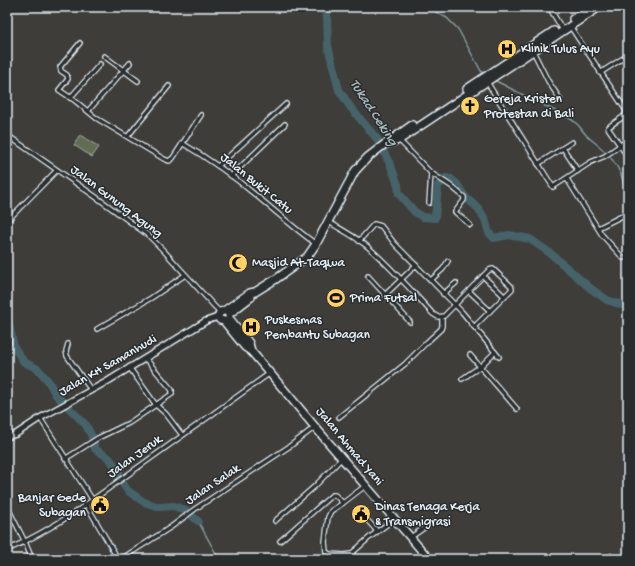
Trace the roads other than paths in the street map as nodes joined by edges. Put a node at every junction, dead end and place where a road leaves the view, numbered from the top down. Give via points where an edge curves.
1 (549, 7) edge
2 (599, 7) edge
3 (591, 9) edge
4 (570, 26) junction
5 (561, 27) junction
6 (80, 43) dead end
7 (533, 51) junction
8 (628, 55) edge
9 (104, 56) dead end
10 (130, 63) dead end
11 (100, 64) dead end
12 (123, 71) junction
13 (496, 73) junction
14 (600, 73) junction
15 (486, 80) junction
16 (138, 82) dead end
17 (169, 86) dead end
18 (70, 98) junction
19 (560, 99) dead end
20 (286, 104) dead end
21 (626, 107) edge
22 (88, 111) junction
23 (627, 113) edge
24 (201, 115) dead end
25 (285, 124) dead end
26 (7, 135) edge
27 (128, 136) junction
28 (399, 140) junction
29 (628, 140) edge
30 (572, 142) dead end
31 (182, 143) junction
32 (385, 144) dead end
33 (620, 146) junction
34 (563, 148) junction
35 (628, 157) edge
36 (538, 164) junction
37 (218, 166) junction
38 (57, 170) junction
39 (578, 171) junction
40 (431, 173) junction
41 (231, 176) junction
42 (567, 179) junction
43 (429, 203) dead end
44 (628, 213) edge
45 (7, 221) edge
46 (328, 221) junction
47 (470, 225) dead end
48 (598, 228) junction
49 (360, 241) junction
50 (316, 244) junction
51 (623, 258) dead end
52 (448, 261) dead end
53 (416, 266) junction
54 (185, 275) junction
55 (368, 276) dead end
56 (483, 276) junction
57 (401, 279) junction
58 (431, 280) junction
59 (456, 283) dead end
60 (469, 291) junction
61 (386, 294) junction
62 (444, 294) junction
63 (505, 297) junction
64 (456, 305) junction
65 (490, 311) junction
66 (224, 315) junction
67 (442, 318) junction
68 (410, 322) dead end
69 (474, 327) junction
70 (7, 329) edge
71 (97, 329) dead end
72 (68, 344) dead end
73 (7, 345) edge
74 (495, 352) junction
75 (470, 355) dead end
76 (499, 357) dead end
77 (145, 358) junction
78 (481, 366) junction
79 (129, 367) junction
80 (270, 373) junction
81 (462, 379) dead end
82 (91, 390) junction
83 (156, 405) junction
84 (517, 409) dead end
85 (339, 417) dead end
86 (40, 418) junction
87 (315, 427) junction
88 (182, 435) junction
89 (8, 437) edge
90 (342, 458) junction
91 (65, 459) junction
92 (365, 486) junction
93 (92, 499) junction
94 (343, 503) junction
95 (86, 504) junction
96 (7, 506) edge
97 (394, 519) junction
98 (275, 521) dead end
99 (368, 521) dead end
100 (431, 523) dead end
101 (377, 531) junction
102 (410, 538) junction
103 (280, 541) dead end
104 (25, 542) junction
105 (7, 550) edge
106 (129, 554) junction
107 (611, 556) dead end
108 (32, 559) edge
109 (119, 559) edge
110 (131, 559) edge
111 (429, 559) edge
112 (615, 559) edge

1 - 5 street
2 - 3 highway
3 - 4 highway
3 - 5 highway
4 - 7 highway
4 - 14 street
5 - 13 highway
6 - 18 street via 60,67 68,79 59,90
7 - 13 highway
7 - 19 street
8 - 14 street
9 - 12 street
10 - 12 street
11 - 18 street
12 - 16 street
12 - 22 street
13 - 15 highway
14 - 21 street
15 - 28 highway
15 - 28 highway via 386,144
15 - 36 street
17 - 27 street
18 - 22 street
20 - 37 street
21 - 23 street
22 - 27 street
23 - 33 street via 608,128
24 - 31 street
25 - 41 street
26 - 38 street, Jalan Gunung Agung
27 - 31 street via 169,161
28 - 40 street
29 - 33 street
30 - 34 street
31 - 37 street, Jalan Bukit Catu
32 - 46 highway via 363,161 355,171
33 - 35 street
33 - 39 street
34 - 36 street
34 - 39 street
36 - 42 street via 552,187
37 - 41 street, Jalan Bukit Catu
38 - 45 street
38 - 54 street, Jalan Gunung Agung via 148,235
39 - 42 street
40 - 43 street
40 - 47 street via 462,195 464,199 455,210
41 - 50 street, Jalan Bukit Catu
42 - 48 street
44 - 48 street
46 - 49 street
46 - 50 highway
48 - 51 street
49 - 53 street via 374,224 379,224
49 - 57 street
50 - 66 highway via 301,262
52 - 58 street via 444,269
53 - 57 street
53 - 58 street
54 - 66 street, Jalan Gunung Agung
54 - 71 street
55 - 61 street
56 - 60 street
56 - 63 street
56 - 63 street via 493,269 511,286
57 - 61 street
57 - 67 street via 433,314
58 - 62 street
59 - 62 street
60 - 64 street
60 - 65 street
61 - 68 street
62 - 64 street
63 - 65 street
64 - 67 street
64 - 69 street
65 - 69 street
66 - 77 main road, Jalan KH Samanhudi via 206,321
66 - 80 highway, Jalan Ahmad Yani via 249,343 251,351
67 - 85 street via 442,326 405,364
69 - 74 street
70 - 73 street via 10,341
72 - 82 street via 67,356
74 - 76 street
74 - 78 street
75 - 78 street
77 - 79 main road, Jalan KH Samanhudi
77 - 83 street via 172,390 172,394
78 - 81 street
78 - 84 street
79 - 82 main road, Jalan KH Samanhudi
79 - 83 street
80 - 87 highway, Jalan Ahmad Yani
80 - 88 street, Jalan Jeruk
82 - 86 main road, Jalan KH Samanhudi
83 - 88 street
83 - 91 street via 129,424 98,438
86 - 89 main road, Jalan KH Samanhudi
86 - 91 street
87 - 90 highway, Jalan Ahmad Yani
87 - 106 street, Jalan Salak
88 - 93 street, Jalan Jeruk
90 - 92 highway, Jalan Ahmad Yani
90 - 98 street
91 - 93 street
92 - 94 street
92 - 97 highway, Jalan Ahmad Yani
93 - 95 street, Jalan Jeruk
94 - 101 street via 329,514 325,542 327,553 351,554
94 - 103 street via 332,495
95 - 104 street, Jalan Jeruk
95 - 109 street
96 - 104 street
97 - 101 street
97 - 102 highway, Jalan Ahmad Yani
99 - 101 street
100 - 102 street
102 - 111 highway, Jalan Ahmad Yani
104 - 105 street, Jalan Jeruk
104 - 108 street
106 - 109 street, Jalan Salak
106 - 110 street
107 - 112 street

